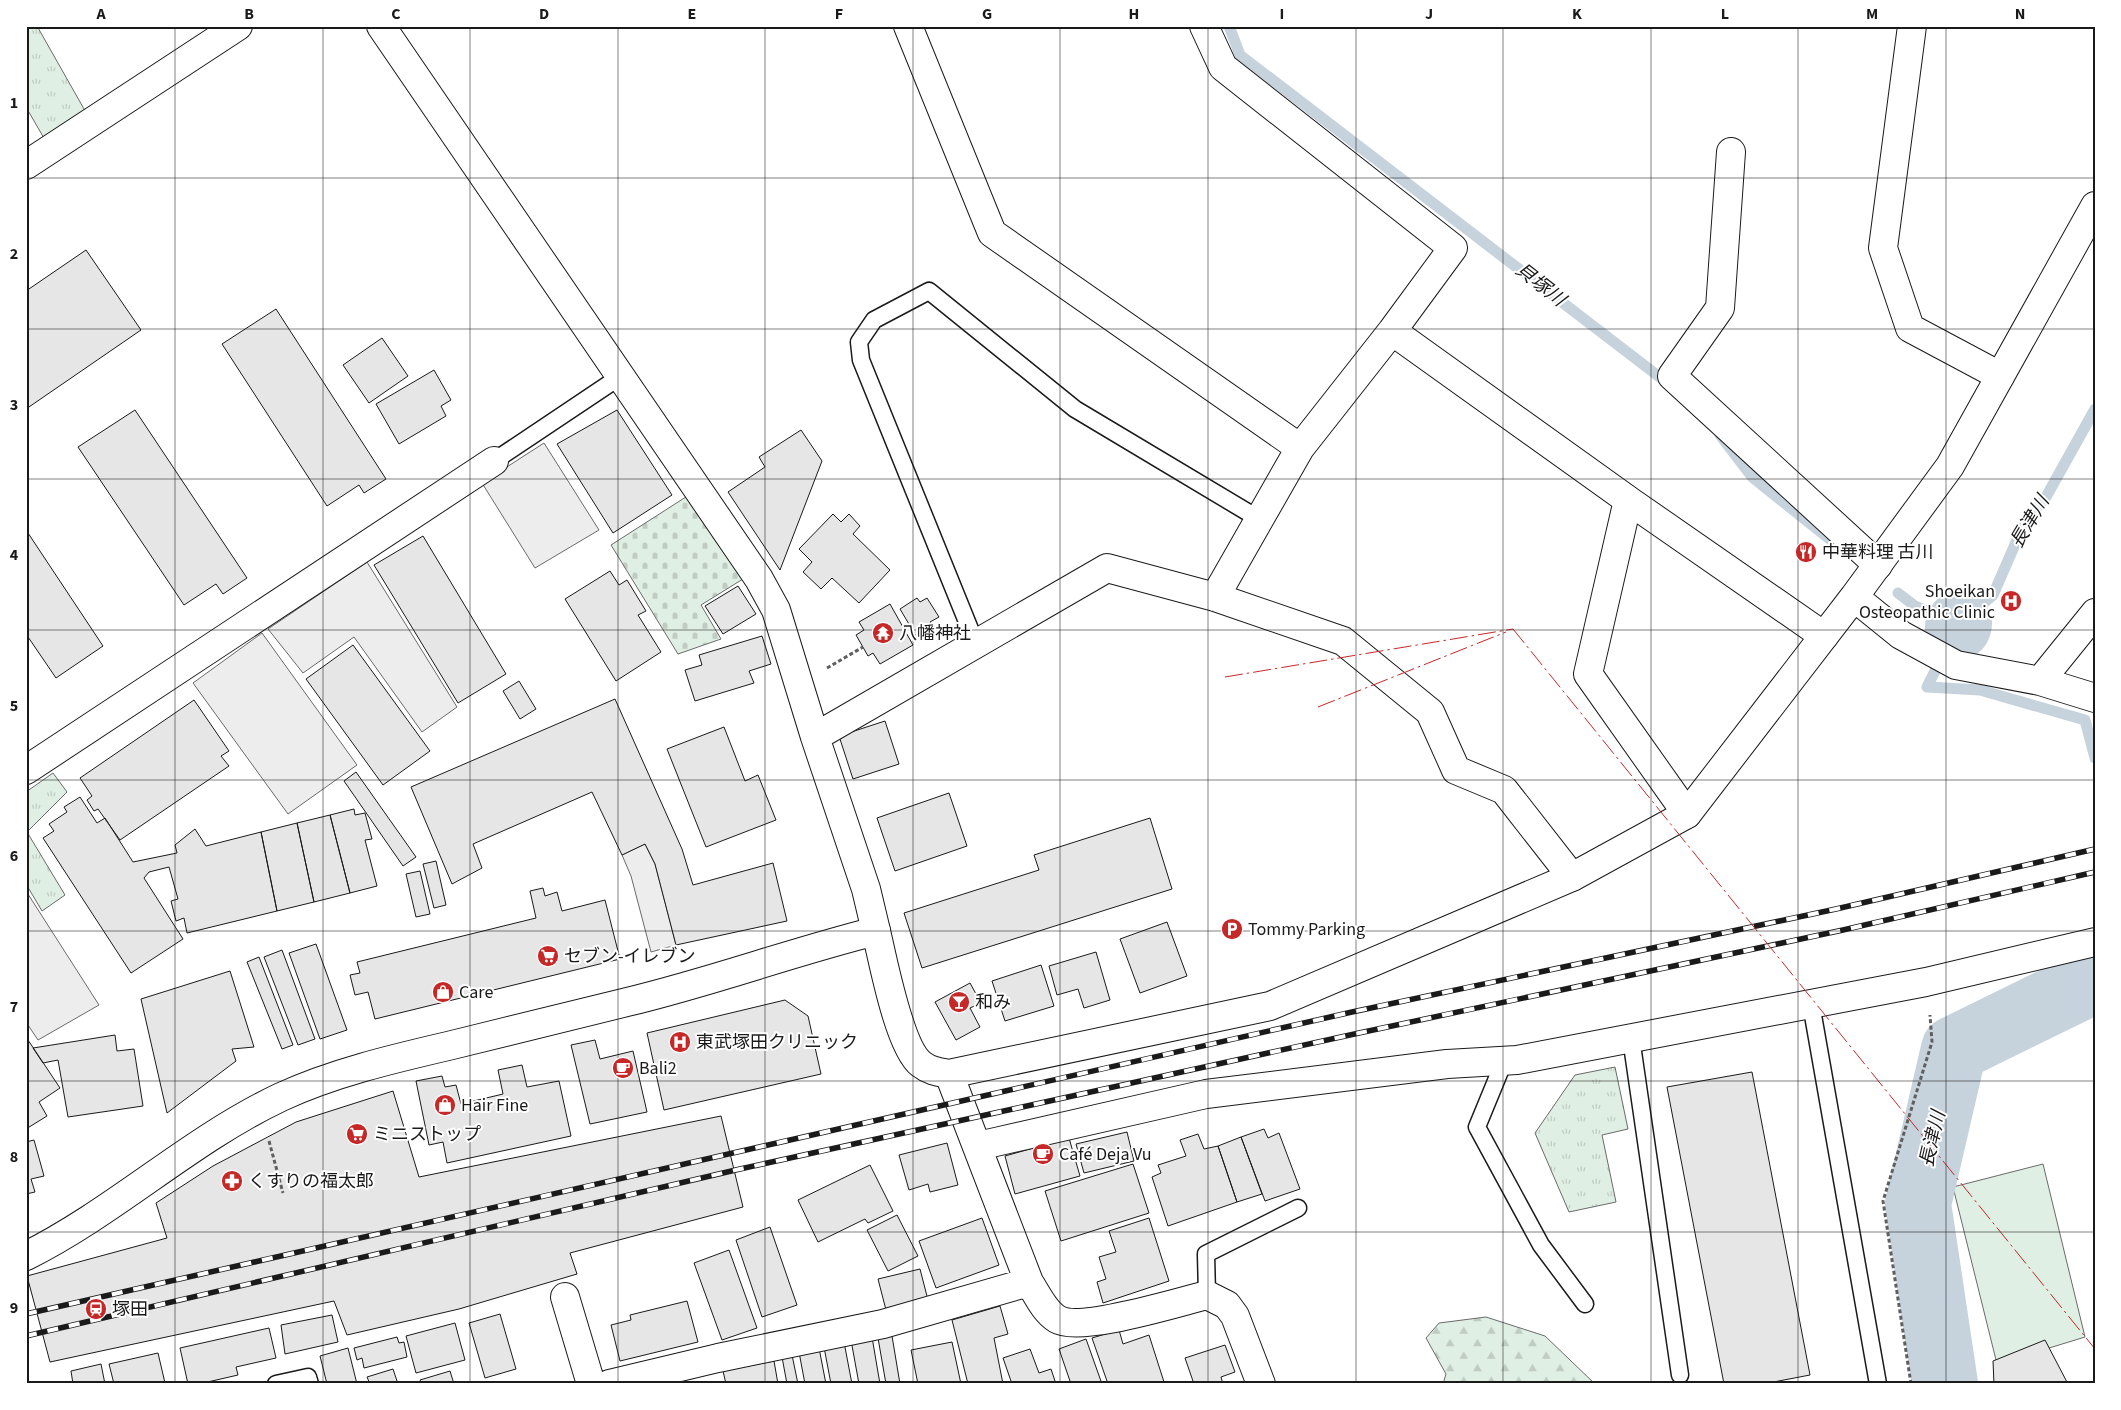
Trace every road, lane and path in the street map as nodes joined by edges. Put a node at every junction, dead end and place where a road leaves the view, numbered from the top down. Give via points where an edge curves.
1 (238, 26) edge
2 (381, 26) edge
3 (908, 26) edge
4 (1204, 26) edge
5 (1912, 26) edge
6 (1731, 152) dead end
7 (26, 165) edge
8 (2095, 206) edge
9 (1392, 331) junction
10 (622, 376) junction
11 (2000, 376) junction
12 (1300, 448) junction
13 (494, 461) joint
14 (1628, 500) junction
15 (1259, 519) junction
16 (1878, 565) junction
17 (1215, 597) junction
18 (1854, 597) junction
19 (2095, 613) edge
20 (1824, 636) junction
21 (976, 644) junction
22 (862, 647) dead end
23 (2040, 681) junction
24 (799, 686) junction
25 (2095, 698) edge
26 (815, 737) junction
27 (26, 770) edge
28 (1688, 814) junction
29 (1572, 877) junction
30 (876, 931) junction
31 (2095, 942) edge
32 (1926, 982) junction
33 (1811, 1004) junction
34 (1631, 1038) junction
35 (1506, 1059) junction
36 (949, 1074) junction
37 (268, 1136) dead end
38 (978, 1146) junction
39 (283, 1193) dead end
40 (1298, 1208) dead end
41 (26, 1256) edge
42 (1029, 1282) junction
43 (1207, 1295) junction
44 (565, 1297) dead end
45 (1585, 1304) dead end
46 (1680, 1375) dead end
47 (276, 1384) edge
48 (310, 1384) edge
49 (592, 1384) edge
50 (609, 1384) edge
51 (1262, 1384) edge
52 (1878, 1384) edge
53 (1911, 1384) edge

1 - 7 street
2 - 10 street
3 - 12 street via 992,233
4 - 9 street via 1223,67 1453,248
5 - 11 street via 1883,248 1910,328
6 - 16 street via 1720,308 1672,376
8 - 11 street
9 - 12 street
9 - 14 street
10 - 13 lane
10 - 24 street via 760,579 776,610
11 - 16 street via 1950,466
12 - 15 street
13 - 27 street
14 - 20 street
14 - 28 street via 1588,674
15 - 17 street
15 - 21 lane via 1075,409 929,291 874,320 859,342 861,360
16 - 18 street
17 - 21 street via 1107,568
17 - 29 street via 1343,641 1430,712 1456,770 1504,790
18 - 20 street
18 - 23 street via 1901,635 1956,665
19 - 23 street
20 - 28 street
21 - 26 street
22 - 24 path
23 - 25 street
24 - 26 street
26 - 30 street via 866,890
28 - 29 street
29 - 36 street via 1270,1006
30 - 36 street via 890,993 909,1047 919,1063 930,1071
30 - 41 street via 649,997 362,1067 282,1096 198,1145 70,1233
31 - 32 street
32 - 33 street
32 - 53 path via 1932,1042 1883,1201
33 - 34 street
33 - 52 lane
34 - 35 street via 1517,1060
34 - 46 lane
35 - 38 street via 1206,1094
35 - 45 lane via 1478,1127 1541,1245
36 - 38 street
37 - 39 path
38 - 42 street
40 - 43 lane via 1206,1254
42 - 43 street via 1047,1310 1057,1320 1070,1323 1094,1322
42 - 50 street via 883,1324
43 - 51 street via 1227,1305 1236,1316
44 - 49 street
47 - 48 lane via 308,1377

